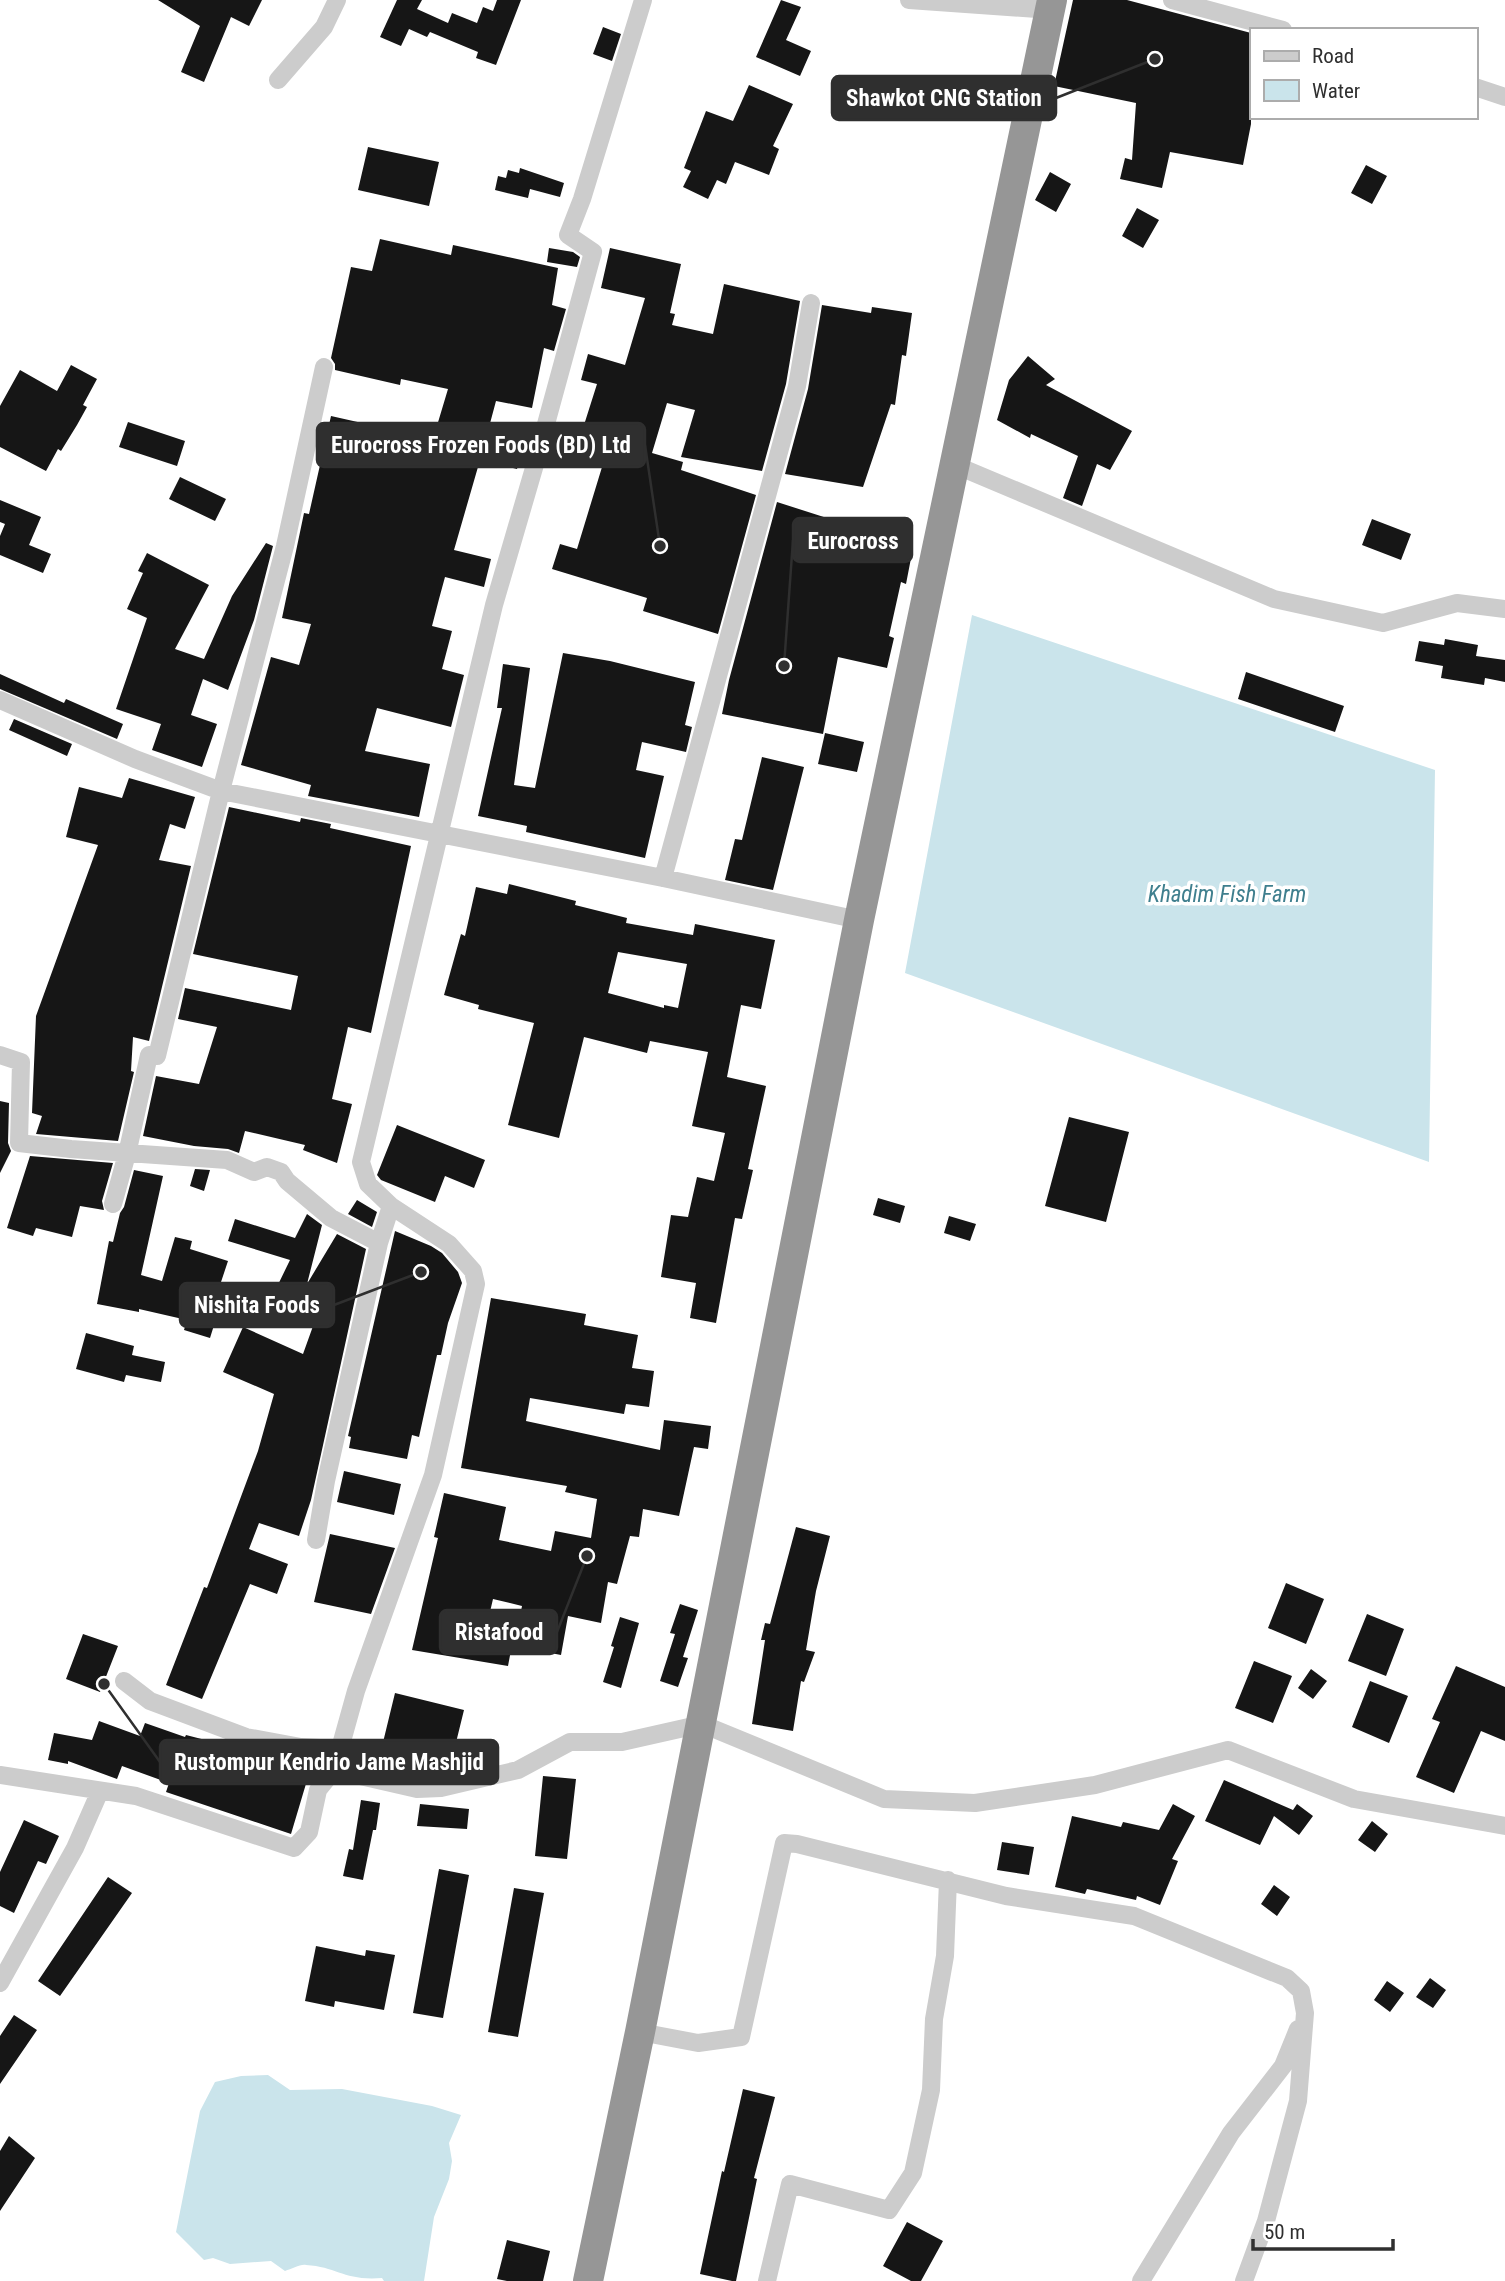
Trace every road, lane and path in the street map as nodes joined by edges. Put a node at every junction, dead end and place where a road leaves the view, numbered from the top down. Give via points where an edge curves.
1 (337, 0) edge
2 (643, 0) edge
3 (909, 0) edge
4 (1172, 0) edge
5 (1051, 5) edge
6 (1276, 28) edge
7 (278, 80) dead end
8 (1477, 88) edge
9 (1505, 97) edge
10 (811, 303) dead end
11 (324, 367) dead end
12 (955, 465) junction
13 (1505, 609) edge
14 (0, 700) edge
15 (221, 792) junction
16 (439, 834) junction
17 (663, 878) junction
18 (859, 920) junction
19 (0, 1055) edge
20 (127, 1154) junction
21 (113, 1204) dead end
22 (391, 1206) junction
23 (379, 1243) junction
24 (316, 1540) dead end
25 (124, 1681) dead end
26 (702, 1724) junction
27 (340, 1749) junction
28 (334, 1770) junction
29 (0, 1774) edge
30 (100, 1791) junction
31 (1505, 1826) edge
32 (948, 1880) junction
33 (0, 1983) edge
34 (1305, 2013) junction
35 (640, 2032) junction
36 (588, 2281) edge
37 (767, 2281) edge
38 (1142, 2281) edge
39 (1244, 2281) edge

1 - 7 street via 324,27
2 - 16 street via 568,235 593,251 494,605
3 - 5 street
4 - 6 street
5 - 12 highway
8 - 9 street
10 - 17 street via 797,386
11 - 15 street via 285,546
12 - 13 street via 1274,599 1382,623 1457,603
12 - 18 highway
14 - 15 street
15 - 16 street
15 - 20 street via 157,1056 149,1055
16 - 17 street
16 - 22 street via 361,1162 368,1184
17 - 18 street
18 - 26 highway
19 - 20 street via 21,1062 19,1143
20 - 21 street
20 - 23 street via 228,1160 254,1172 267,1167 281,1172 331,1217
22 - 23 street
22 - 27 street via 449,1244 472,1271 476,1284 433,1475 356,1690
23 - 24 street
25 - 27 street via 150,1701 246,1737
26 - 28 street via 622,1742 569,1742 518,1770 441,1788 418,1789
26 - 31 street via 884,1799 975,1802 1095,1785 1228,1750 1354,1799
26 - 35 highway
27 - 28 street
28 - 30 street via 318,1790 309,1832 294,1848 135,1796
29 - 30 street
30 - 33 street via 75,1848
32 - 34 street via 1006,1896 1134,1916 1287,1978 1301,1991
32 - 35 street via 784,1843 741,2037 698,2043
32 - 37 street via 931,2090 913,2173 889,2210 790,2184
34 - 38 street via 1283,2066 1231,2133
34 - 39 street via 1298,2101 1266,2221
35 - 36 highway

